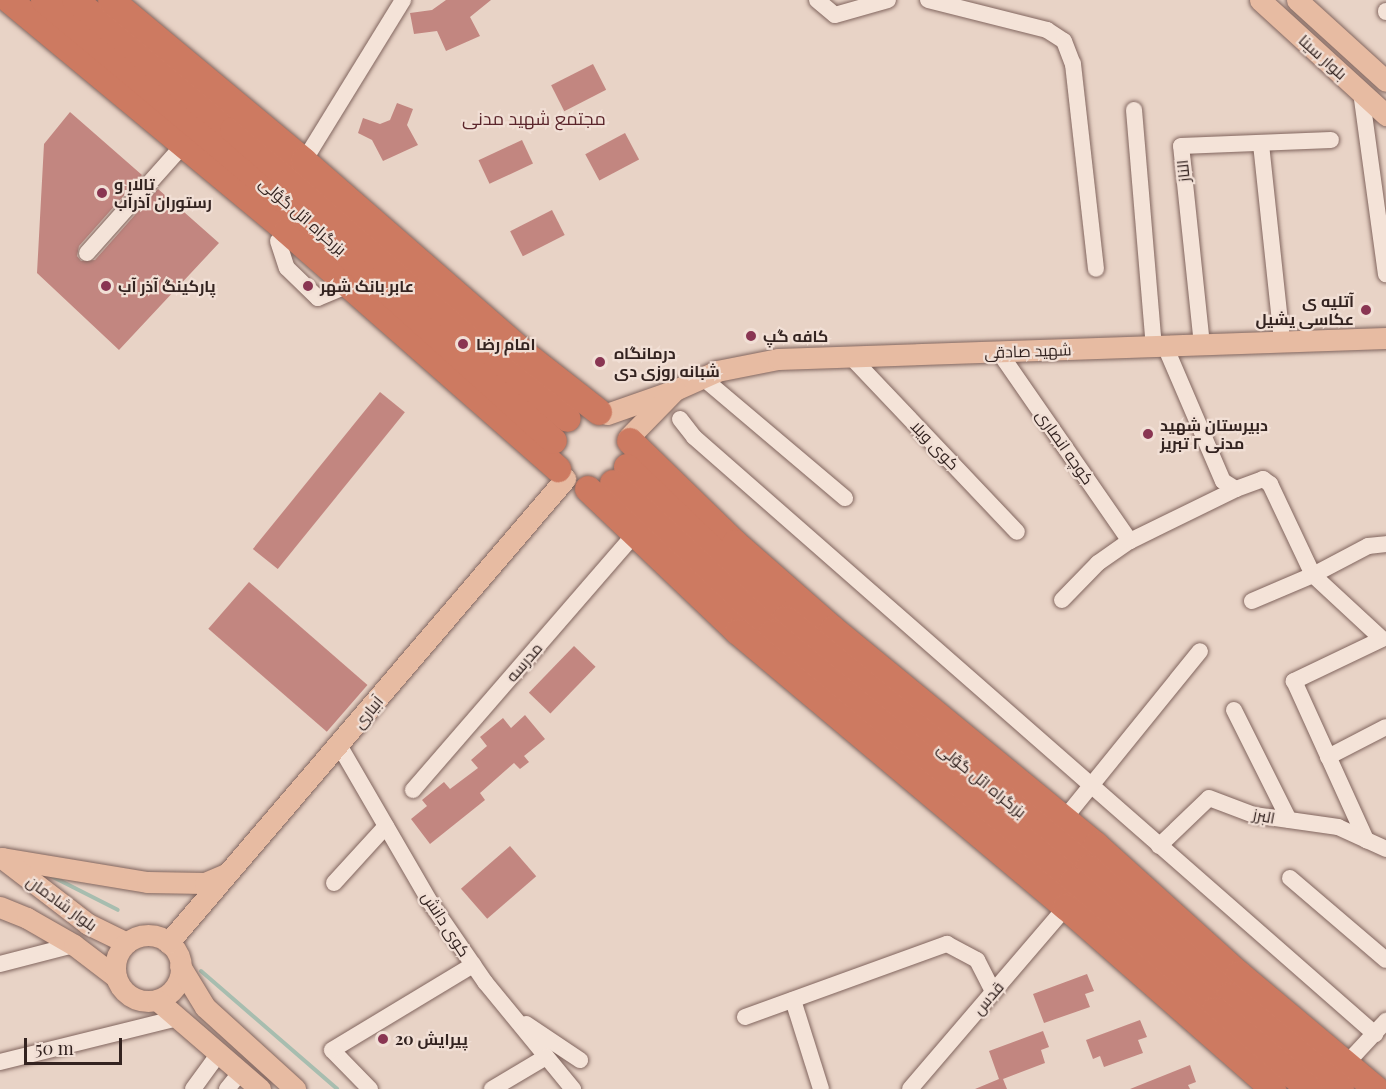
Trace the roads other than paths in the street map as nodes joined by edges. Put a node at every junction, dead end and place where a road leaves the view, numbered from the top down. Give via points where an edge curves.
1 (9, 0) edge
2 (44, 0) edge
3 (75, 0) edge
4 (111, 0) edge
5 (403, 0) edge
6 (817, 0) edge
7 (888, 0) edge
8 (928, 0) edge
9 (1260, 0) edge
10 (1301, 3) edge
11 (1288, 26) junction
12 (1386, 81) edge
13 (1361, 92) junction
14 (1134, 110) dead end
15 (1386, 114) edge
16 (1331, 140) dead end
17 (184, 144) junction
18 (1261, 144) junction
19 (304, 161) junction
20 (1383, 225) edge
21 (278, 241) dead end
22 (87, 253) dead end
23 (1096, 269) dead end
24 (1386, 274) edge
25 (348, 285) junction
26 (1386, 338) edge
27 (1282, 342) junction
28 (1202, 345) junction
29 (1159, 347) junction
30 (999, 352) junction
31 (853, 359) junction
32 (703, 378) junction
33 (675, 390) junction
34 (603, 413) junction
35 (568, 419) junction
36 (680, 419) dead end
37 (629, 439) junction
38 (554, 441) junction
39 (620, 475) junction
40 (570, 479) junction
41 (1236, 489) junction
42 (844, 498) dead end
43 (1017, 532) dead end
44 (635, 534) junction
45 (1130, 541) junction
46 (1386, 544) edge
47 (1313, 575) junction
48 (1062, 600) dead end
49 (1252, 601) dead end
50 (1384, 640) edge
51 (1200, 651) dead end
52 (1234, 710) dead end
53 (1386, 727) edge
54 (339, 745) junction
55 (1328, 757) junction
56 (1092, 784) junction
57 (413, 790) dead end
58 (1064, 819) junction
59 (1289, 820) junction
60 (386, 826) junction
61 (1366, 840) junction
62 (1159, 846) junction
63 (1386, 849) edge
64 (1, 857) edge
65 (229, 873) junction
66 (1290, 878) dead end
67 (334, 883) dead end
68 (1066, 907) junction
69 (0, 908) edge
70 (127, 943) junction
71 (168, 943) junction
72 (74, 945) junction
73 (1386, 960) edge
74 (0, 964) edge
75 (473, 965) junction
76 (180, 966) junction
77 (116, 977) junction
78 (993, 992) junction
79 (157, 1000) junction
80 (793, 1000) junction
81 (510, 1013) junction
82 (745, 1017) dead end
83 (174, 1019) junction
84 (1380, 1027) edge
85 (217, 1056) junction
86 (546, 1057) junction
87 (580, 1060) dead end
88 (0, 1062) edge
89 (1346, 1064) junction
90 (233, 1082) edge
91 (912, 1088) edge
92 (193, 1089) edge
93 (260, 1089) edge
94 (295, 1089) edge
95 (370, 1089) edge
96 (492, 1089) edge
97 (573, 1089) edge
98 (822, 1089) edge
99 (1273, 1089) edge
100 (1309, 1089) edge
101 (1341, 1089) edge
102 (1376, 1089) edge

1 - 17 highway
2 - 38 highway, بزرگراه ائل گؤلی via 313,224
3 - 35 highway, بزرگراه ائل گؤلی via 242,137
4 - 19 highway
5 - 19 street
6 - 7 street via 835,15
8 - 23 street via 1047,30 1064,41 1073,64
9 - 11 main road, بلوار سینا
10 - 11 main road
10 - 12 main road, بلوار سینا
11 - 13 main road, بلوار سینا
13 - 15 main road, بلوار سینا
13 - 20 street
14 - 29 street
16 - 18 street, الناز
17 - 22 street
17 - 25 highway
18 - 27 street
18 - 28 street, الناز via 1180,146
19 - 34 highway via 525,354
20 - 24 street
21 - 25 street via 287,268 318,298
25 - 40 highway
26 - 27 main road, شهید صادقی
27 - 28 main road, شهید صادقی
28 - 29 main road, شهید صادقی
29 - 30 main road, شهید صادقی
29 - 41 street via 1216,469
30 - 31 main road, شهید صادقی
30 - 45 street, کوچه انصاری
31 - 32 main road, شهید صادقی via 778,359
31 - 43 street, کوی ویلا
32 - 33 main road, شهید صادقی
32 - 42 street
33 - 34 main road, شهید صادقی
33 - 37 main road, شهید صادقی
34 - 35 highway
34 - 37 highway via 616,420
35 - 38 highway
36 - 56 street via 715,455
37 - 39 highway
37 - 58 highway via 735,543 833,629
38 - 40 highway
39 - 40 highway
39 - 100 highway, بزرگراه ائل گؤلی via 772,633 1073,881
39 - 101 highway, بزرگراه ائل گؤلی via 785,620 1088,868 1229,996
40 - 44 highway
40 - 54 main road, آبیاری
41 - 45 street
41 - 47 street via 1263,479 1270,484
44 - 57 street, مدرسه
44 - 68 highway via 738,632
45 - 48 street via 1098,563
46 - 47 street via 1368,546
47 - 49 street
47 - 50 street
50 - 55 street via 1294,681
51 - 56 street
52 - 59 street
53 - 55 street
54 - 60 street, کوی دانش
54 - 65 main road, آبیاری
55 - 61 street
56 - 58 street
56 - 62 street
58 - 89 highway
59 - 61 street, البرز via 1338,827
59 - 62 street, البرز via 1254,815 1209,798
60 - 67 street
60 - 75 street, کوی دانش via 430,902
61 - 63 street, البرز
62 - 84 street
64 - 65 main road via 147,882 205,883
64 - 70 main road, بلوار شادمان via 88,924
65 - 71 main road, آبیاری
66 - 73 street
68 - 78 street, قدس
68 - 99 highway
69 - 72 main road, بلوار شادمان via 27,918
70 - 71 main road via 145,936
70 - 77 main road via 116,958
71 - 76 main road
72 - 74 street
72 - 77 main road, بلوار شادمان
75 - 81 street, کوی دانش
75 - 95 street via 332,1050
76 - 79 main road via 172,990
76 - 94 main road via 204,1006
77 - 79 main road via 133,998
78 - 80 street via 977,960 947,944
78 - 91 street, قدس
79 - 83 main road
80 - 82 street
80 - 98 street
81 - 86 street, کوی دانش
81 - 87 street
83 - 85 main road
83 - 88 street
84 - 89 street
85 - 90 main road
85 - 92 street
86 - 96 street
86 - 97 street, کوی دانش
89 - 102 highway
90 - 93 main road

